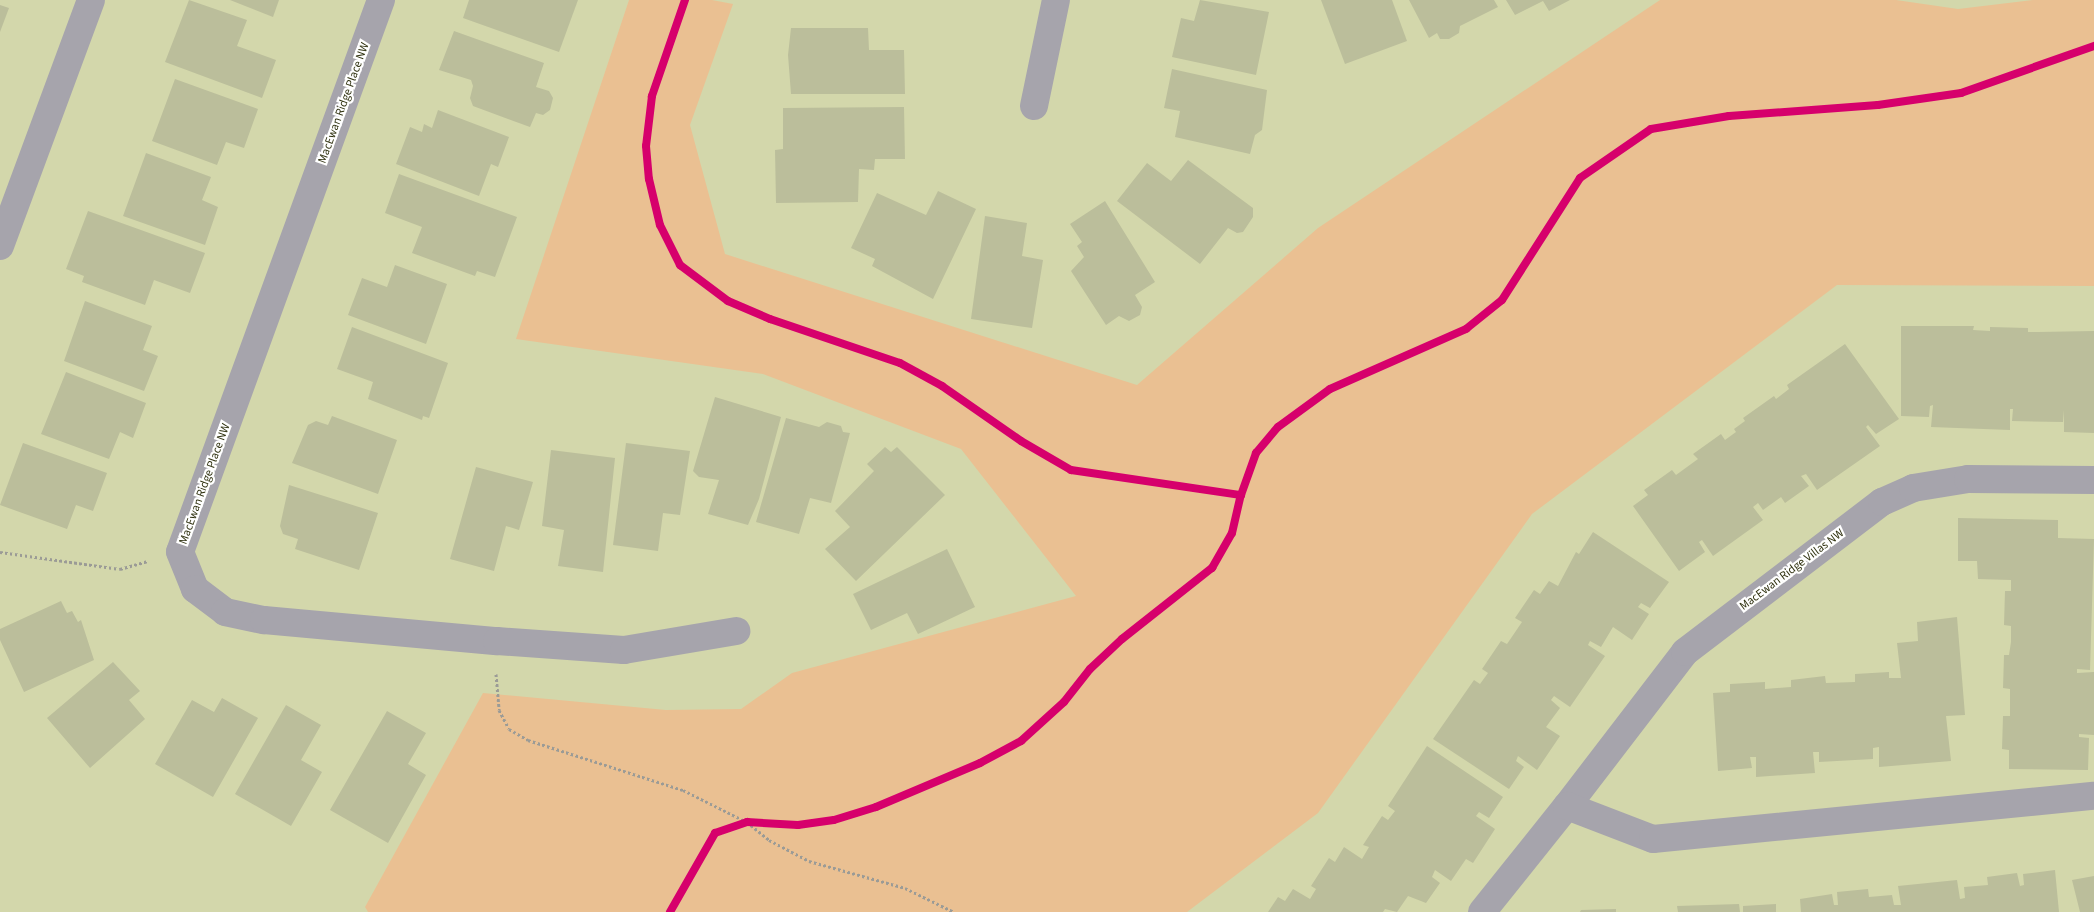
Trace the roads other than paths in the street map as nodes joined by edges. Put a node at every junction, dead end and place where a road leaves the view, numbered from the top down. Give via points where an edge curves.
1 (91, 0) edge
2 (381, 0) edge
3 (1056, 0) edge
4 (1034, 106) dead end
5 (0, 246) edge
6 (2094, 480) edge
7 (736, 631) dead end
8 (2094, 796) edge
9 (1567, 806) junction
10 (1482, 912) edge

1 - 5 street
2 - 7 street, MacEwan Ridge Place NW via 180,552 195,590 225,612 264,620 497,641 624,650
3 - 4 street
6 - 9 street, MacEwan Ridge Villas NW via 1968,479 1913,488 1882,502 1685,652
8 - 9 street via 1653,839
9 - 10 street, MacEwan Ridge Villas NW

